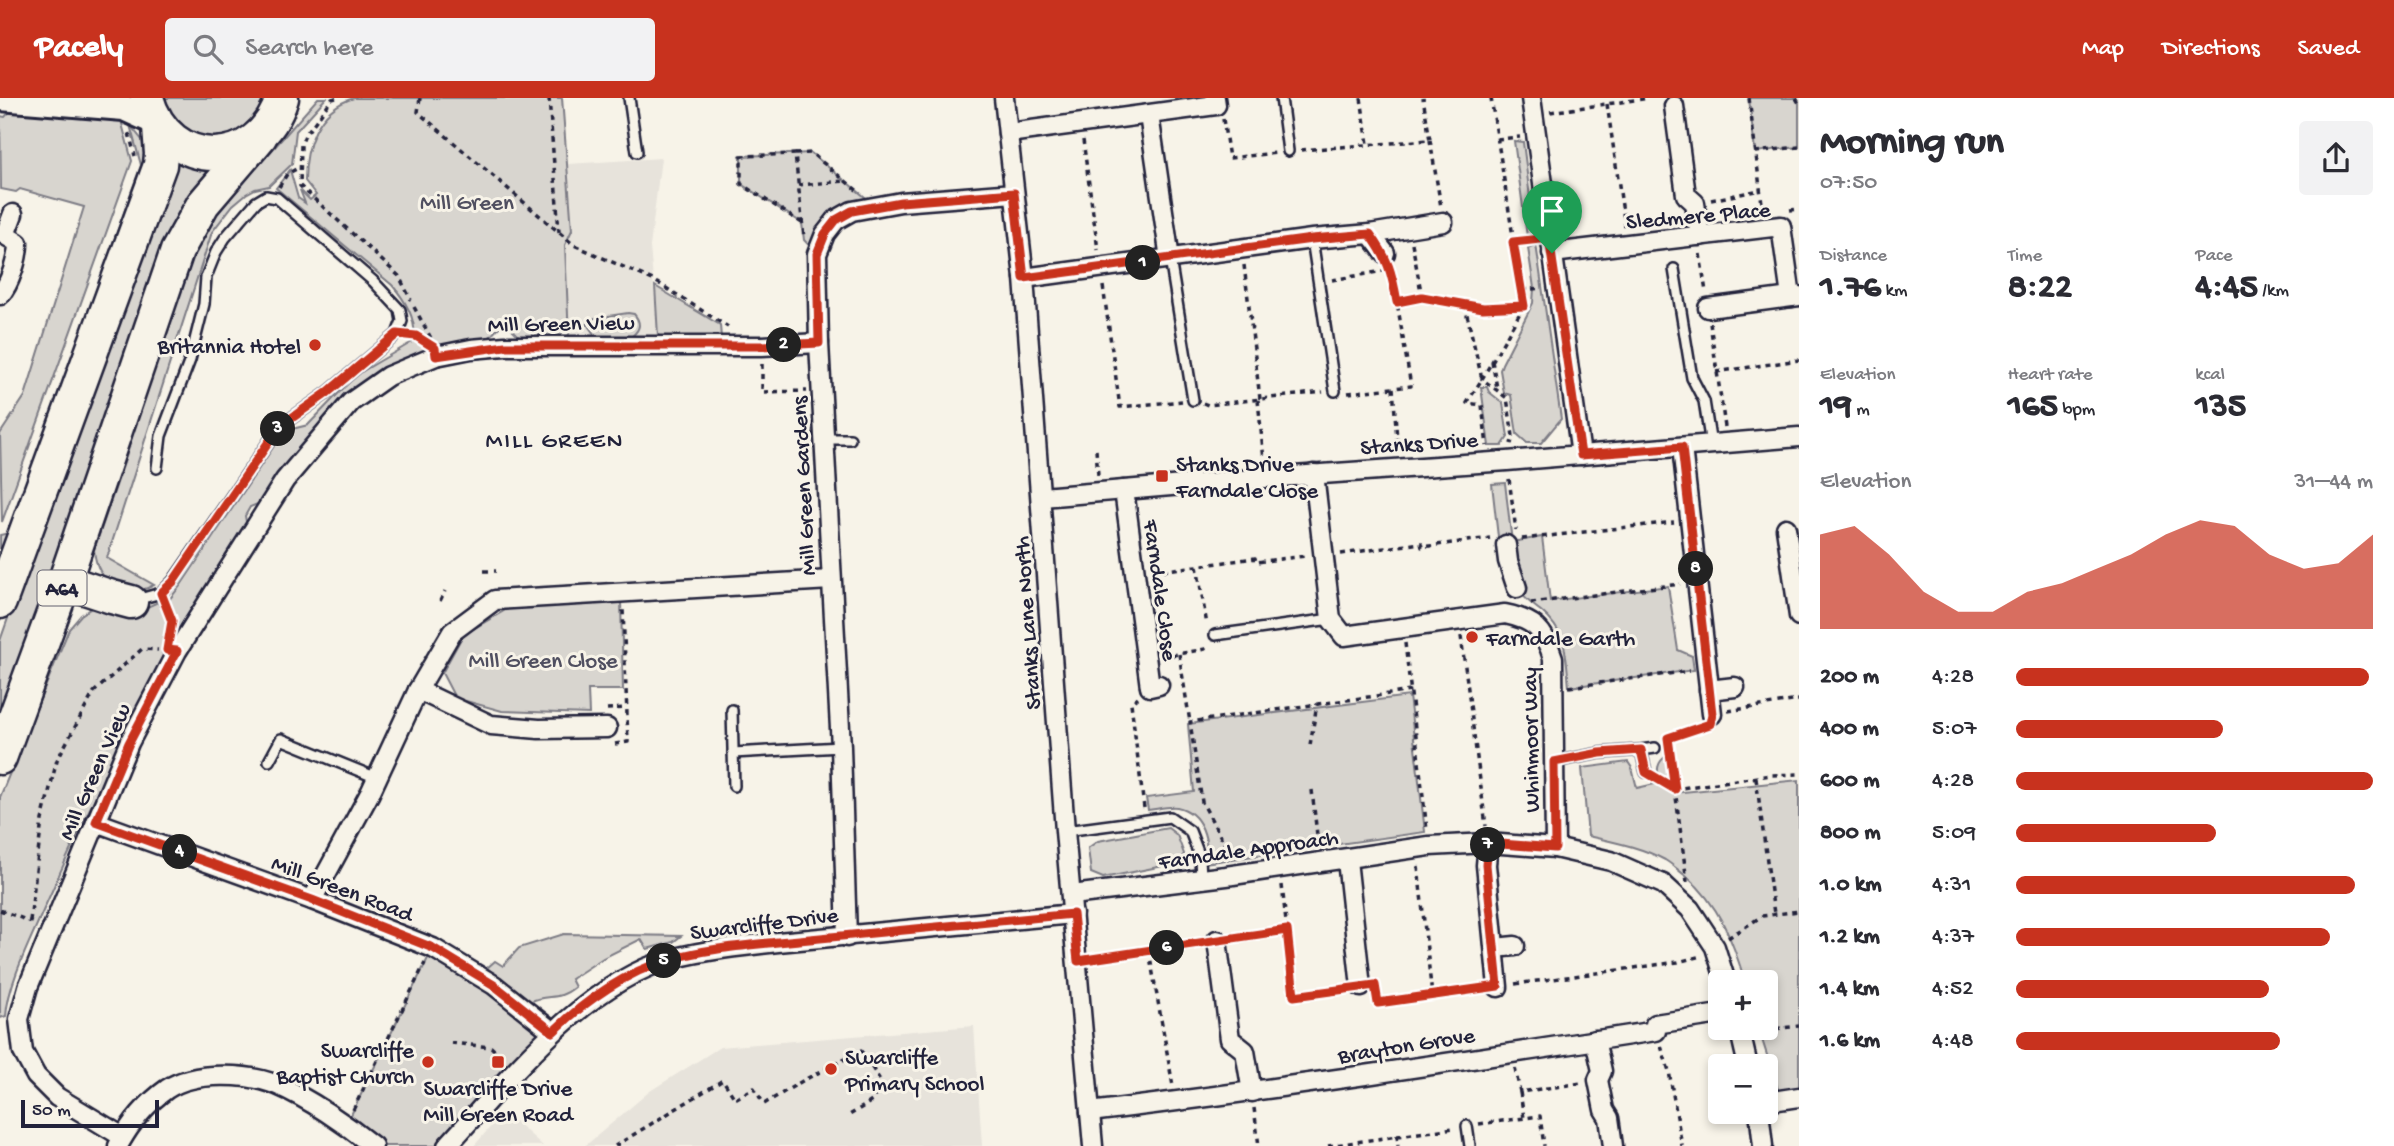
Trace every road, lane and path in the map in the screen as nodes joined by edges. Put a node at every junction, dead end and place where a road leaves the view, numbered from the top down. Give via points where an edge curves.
1 (0, 98) edge
2 (336, 98) edge
3 (420, 98) edge
4 (549, 98) edge
5 (629, 98) edge
6 (1004, 98) edge
7 (1281, 98) edge
8 (1362, 98) edge
9 (1423, 98) edge
10 (1491, 98) edge
11 (1649, 98) edge
12 (1749, 98) edge
13 (1796, 98) edge
14 (1216, 102) edge
15 (1799, 103) edge
16 (1607, 104) junction
17 (1533, 106) edge
18 (1674, 106) dead end
19 (279, 112) edge
20 (1149, 115) junction
21 (154, 116) edge
22 (1081, 124) junction
23 (1008, 134) junction
24 (1430, 140) junction
25 (1368, 145) junction
26 (1799, 147) edge
27 (1288, 151) junction
28 (637, 152) dead end
29 (1755, 152) junction
30 (795, 154) junction
31 (300, 167) junction
32 (846, 181) junction
33 (798, 185) junction
34 (1760, 190) junction
35 (1014, 193) junction
36 (266, 196) junction
37 (1695, 203) junction
38 (876, 206) junction
39 (13, 214) dead end
40 (1443, 222) joint
41 (802, 223) junction
42 (1409, 227) junction
43 (1764, 228) junction
44 (559, 232) junction
45 (1370, 234) junction
46 (1699, 236) junction
47 (1312, 239) junction
48 (1513, 242) junction
49 (1628, 244) junction
50 (1550, 246) junction
51 (1242, 249) junction
52 (817, 254) junction
53 (1170, 260) junction
54 (1388, 261) junction
55 (1101, 268) junction
56 (1674, 269) dead end
57 (1024, 278) junction
58 (1319, 282) junction
59 (0, 295) edge
60 (1422, 297) junction
61 (1795, 297) edge
62 (1397, 302) junction
63 (1464, 303) junction
64 (1524, 306) junction
65 (1708, 309) junction
66 (730, 328) dead end
67 (397, 334) junction
68 (819, 343) junction
69 (762, 346) junction
70 (1799, 360) edge
71 (1492, 361) junction
72 (1716, 372) junction
73 (1482, 379) junction
74 (1393, 388) junction
75 (1497, 390) junction
76 (823, 391) junction
77 (1335, 391) junction
78 (1193, 400) junction
79 (1259, 400) junction
80 (1799, 438) edge
81 (825, 439) junction
82 (850, 439) dead end
83 (1719, 444) junction
84 (1682, 447) junction
85 (1096, 450) dead end
86 (1581, 455) junction
87 (1498, 462) junction
88 (1399, 467) junction
89 (157, 468) dead end
90 (1314, 474) junction
91 (1265, 478) junction
92 (1124, 490) junction
93 (1100, 493) junction
94 (1042, 497) junction
95 (1690, 521) junction
96 (1786, 528) dead end
97 (1509, 543) junction
98 (1198, 566) dead end
99 (484, 571) dead end
100 (496, 571) dead end
101 (831, 580) junction
102 (64, 582) junction
103 (1697, 582) junction
104 (1517, 588) dead end
105 (445, 591) dead end
106 (622, 593) junction
107 (146, 597) junction
108 (440, 601) dead end
109 (0, 602) edge
110 (1528, 611) junction
111 (1799, 616) edge
112 (1331, 620) junction
113 (1459, 620) junction
114 (1403, 628) junction
115 (1215, 635) junction
116 (172, 651) junction
117 (1179, 654) junction
118 (1147, 660) junction
119 (1707, 669) junction
120 (1155, 686) joint
121 (1735, 687) dead end
122 (1553, 689) junction
123 (418, 690) junction
124 (1709, 690) junction
125 (1411, 691) junction
126 (1799, 700) edge
127 (1317, 704) junction
128 (626, 708) junction
129 (732, 710) dead end
130 (1712, 714) junction
131 (1190, 722) junction
132 (584, 728) junction
133 (607, 728) dead end
134 (1668, 738) junction
135 (1310, 744) dead end
136 (841, 747) junction
137 (1655, 748) joint
138 (1641, 750) junction
139 (733, 753) junction
140 (0, 758) edge
141 (269, 761) dead end
142 (1554, 762) junction
143 (1646, 772) joint
144 (1799, 774) edge
145 (1756, 777) junction
146 (377, 778) junction
147 (734, 786) dead end
148 (1675, 789) junction
149 (1312, 790) dead end
150 (1146, 821) junction
151 (96, 822) junction
152 (1065, 831) junction
153 (1488, 843) junction
154 (1423, 848) junction
155 (1555, 848) junction
156 (1347, 860) junction
157 (1321, 863) junction
158 (1281, 869) junction
159 (1226, 876) junction
160 (1201, 880) junction
161 (1072, 895) junction
162 (312, 900) junction
163 (1690, 908) junction
164 (0, 910) edge
165 (1799, 911) edge
166 (1073, 914) junction
167 (1774, 914) junction
168 (30, 921) junction
169 (52, 929) junction
170 (1287, 930) junction
171 (847, 937) junction
172 (1217, 940) junction
173 (1515, 946) dead end
174 (433, 948) junction
175 (1495, 948) junction
176 (1716, 949) junction
177 (1149, 951) junction
178 (1078, 961) junction
179 (1722, 970) edge
180 (1361, 986) junction
181 (1498, 986) junction
182 (1432, 996) junction
183 (1708, 1016) edge
184 (1799, 1026) edge
185 (1778, 1027) edge
186 (1656, 1031) junction
187 (553, 1032) junction
188 (1595, 1040) junction
189 (451, 1043) dead end
190 (1513, 1053) junction
191 (517, 1070) junction
192 (1598, 1080) junction
193 (1252, 1092) junction
194 (1520, 1092) junction
195 (1799, 1097) edge
196 (1778, 1100) edge
197 (1176, 1101) junction
198 (1090, 1112) junction
199 (848, 1116) dead end
200 (1524, 1118) junction
201 (1760, 1124) edge
202 (346, 1125) junction
203 (1467, 1126) junction
204 (1397, 1135) junction
205 (121, 1141) edge
206 (449, 1145) edge
207 (373, 1146) edge
208 (615, 1146) edge
209 (1093, 1146) edge
210 (1259, 1146) edge
211 (1328, 1146) edge
212 (1398, 1146) edge
213 (1470, 1146) edge
214 (1544, 1146) edge
215 (1613, 1146) edge
216 (1682, 1146) edge
217 (1763, 1146) edge

1 - 21 street via 124,108
2 - 31 path via 305,135
3 - 44 path via 418,112
4 - 44 path
5 - 28 lane
6 - 23 street, Stanks Lane North
7 - 27 lane
8 - 25 path
9 - 24 path
10 - 48 path
11 - 16 path
12 - 29 path
13 - 15 path
14 - 20 street
14 - 27 path via 1229,158
16 - 17 path
16 - 49 path
17 - 50 street
18 - 37 street via 1686,195
19 - 21 highway, A64 via 250,145 214,154 193,151 170,139
19 - 102 highway, A64 via 202,204 177,251
20 - 22 street
20 - 53 street
21 - 109 highway, A64 via 160,165
22 - 23 street
22 - 55 path
23 - 35 street, Stanks Lane North
24 - 25 path
24 - 40 path
25 - 27 path
26 - 29 path
29 - 34 path
30 - 32 path via 811,153
30 - 33 path
30 - 41 path via 741,156 741,184
31 - 36 path
31 - 67 path via 300,186 398,276 435,348 416,336
32 - 33 path
32 - 38 path
33 - 41 path
34 - 37 path
34 - 43 path
35 - 38 street, Mill Green Gardens
35 - 57 street, Stanks Lane North
36 - 67 lane via 291,209 382,290 400,310
36 - 89 lane via 216,252 206,277 190,360 161,436
37 - 46 street
38 - 52 street, Mill Green Gardens via 836,220
39 - 59 street via 5,235 18,243 18,249
40 - 42 street
41 - 52 path via 804,240
42 - 45 street
42 - 60 path
43 - 46 street, Sledmere Place
43 - 61 street, Sledmere Place via 1781,226
44 - 66 path via 574,245 655,281
45 - 47 street
45 - 54 street
46 - 49 street, Sledmere Place
46 - 65 path
47 - 51 street
47 - 58 lane
48 - 50 path
48 - 64 path
49 - 50 street, Sledmere Place
50 - 86 street
51 - 53 street
51 - 79 path
52 - 68 street, Mill Green Gardens
53 - 55 street
53 - 78 lane
54 - 58 path
54 - 62 path
55 - 57 street
55 - 78 path via 1121,407
56 - 83 lane via 1692,378
57 - 94 street, Stanks Lane North
58 - 77 lane
60 - 62 path
60 - 63 path
61 - 65 street, Sledmere Place
62 - 74 path via 1411,386
63 - 64 path via 1483,308
63 - 73 path
64 - 71 path
65 - 72 path
67 - 107 lane via 279,427 173,582
68 - 69 street, Mill Green View
68 - 76 street, Mill Green Gardens
69 - 76 path via 762,392
69 - 116 street, Mill Green View via 505,346 436,356 388,376 351,402 285,480
70 - 72 path
71 - 73 path
71 - 75 path
72 - 83 path
73 - 75 path
73 - 87 path via 1467,403 1482,405
74 - 77 path
74 - 88 path
75 - 87 path via 1507,398 1513,436
76 - 81 street, Mill Green Gardens
77 - 79 path
78 - 79 path via 1208,405
79 - 91 path
80 - 83 street, Stanks Drive
81 - 82 lane
81 - 101 street, Mill Green Gardens
83 - 84 street, Stanks Drive
84 - 86 street, Stanks Drive
84 - 95 street
85 - 93 path
86 - 87 street, Stanks Drive
87 - 88 street, Stanks Drive
87 - 97 path via 1517,536
88 - 90 street, Stanks Drive
90 - 91 street, Stanks Drive
90 - 112 street
91 - 92 street, Stanks Drive
92 - 93 street, Stanks Drive
92 - 118 street, Farndale Close
93 - 94 street, Stanks Drive
94 - 152 street, Stanks Lane North
95 - 97 path
95 - 103 street
96 - 111 street
97 - 104 street via 1508,562
98 - 115 path via 1206,624
99 - 100 path
101 - 106 street
101 - 136 street, Mill Green Gardens
102 - 107 highway
102 - 140 highway, A64
103 - 110 path
103 - 119 street
105 - 108 path
106 - 123 street via 495,600 452,632
106 - 128 path
107 - 116 path via 172,621
110 - 113 street
110 - 122 street, Whinmoor Way via 1547,637 1553,658
112 - 114 street via 1344,636
112 - 115 lane
113 - 114 street
113 - 153 path
114 - 125 path
115 - 117 path via 1205,649
116 - 151 street, Mill Green View
116 - 168 path via 142,649 94,692 57,760 42,820
117 - 118 path
117 - 131 path
118 - 120 street, Farndale Close
119 - 122 path
119 - 124 street
120 - 150 path via 1131,703
121 - 124 street
122 - 142 street, Whinmoor Way
123 - 132 street via 491,725
123 - 146 street
124 - 130 street
125 - 127 path
125 - 154 path
126 - 130 path
127 - 131 path
127 - 135 path
128 - 132 path via 592,711 584,719
128 - 132 path via 628,742 598,746 584,737
129 - 139 lane
130 - 134 path via 1710,724
131 - 159 path via 1202,802 1224,843
132 - 133 street
134 - 137 path
134 - 148 path
136 - 139 lane
136 - 171 street, Mill Green Gardens
137 - 138 lane
138 - 142 lane
138 - 143 lane
139 - 147 lane
141 - 146 lane via 281,739
142 - 155 street, Whinmoor Way
143 - 148 path
144 - 145 path
145 - 148 path
145 - 167 path
146 - 162 street
148 - 163 path
149 - 157 path
150 - 152 lane
150 - 160 lane via 1170,817 1190,831 1200,857
151 - 162 street, Mill Green Road
151 - 169 street, Mill Green View
152 - 161 street, Stanks Lane North
153 - 154 street, Farndale Approach
153 - 155 street, Farndale Approach
153 - 175 street
154 - 156 street, Farndale Approach
154 - 182 path
155 - 163 street via 1611,861 1663,884
156 - 157 street, Farndale Approach
156 - 180 street
157 - 158 street, Farndale Approach
158 - 159 street, Farndale Approach
158 - 170 path
159 - 160 street, Farndale Approach
160 - 161 street, Farndale Approach
161 - 166 street, Stanks Lane North
162 - 174 street, Mill Green Road
163 - 176 street
164 - 168 path
165 - 167 path
166 - 171 street, Swarcliffe Drive
166 - 178 street, Stanks Lane North
167 - 176 path via 1762,916
168 - 169 path
169 - 205 street, Mill Green View via 19,1019 23,1052 36,1076 57,1097
170 - 172 path
170 - 180 path via 1294,996
171 - 187 street, Swarcliffe Drive via 670,959 598,994
172 - 177 path
172 - 193 street via 1230,1039 1245,1051
173 - 175 street
174 - 187 street, Mill Green Road via 494,985
174 - 202 path
175 - 181 street
176 - 179 street
176 - 181 path via 1678,962
177 - 178 path
177 - 197 path
178 - 198 street, Stanks Lane North
180 - 182 path via 1375,985 1378,1003
181 - 182 path
183 - 186 street, Brayton Grove via 1655,1024
184 - 185 path
186 - 188 street, Brayton Grove
186 - 216 path via 1669,1071
187 - 191 street, Swarcliffe Drive
188 - 190 street, Brayton Grove
188 - 192 street via 1602,1071
189 - 191 path via 491,1047
190 - 193 street, Brayton Grove
190 - 194 path
191 - 206 street, Swarcliffe Drive
192 - 194 path
192 - 215 street
193 - 197 street, Brayton Grove
193 - 210 path
194 - 200 path
195 - 196 street
197 - 198 street, Brayton Grove
198 - 209 street, Stanks Lane North
199 - 208 path via 872,1101 882,1083 861,1051 764,1104 754,1088 735,1099 723,1080
200 - 203 path
200 - 214 path via 1540,1116
201 - 217 street
202 - 205 street via 277,1085 237,1074 170,1087 147,1105
202 - 207 street
203 - 204 path
203 - 213 lane
204 - 211 path
204 - 212 path

